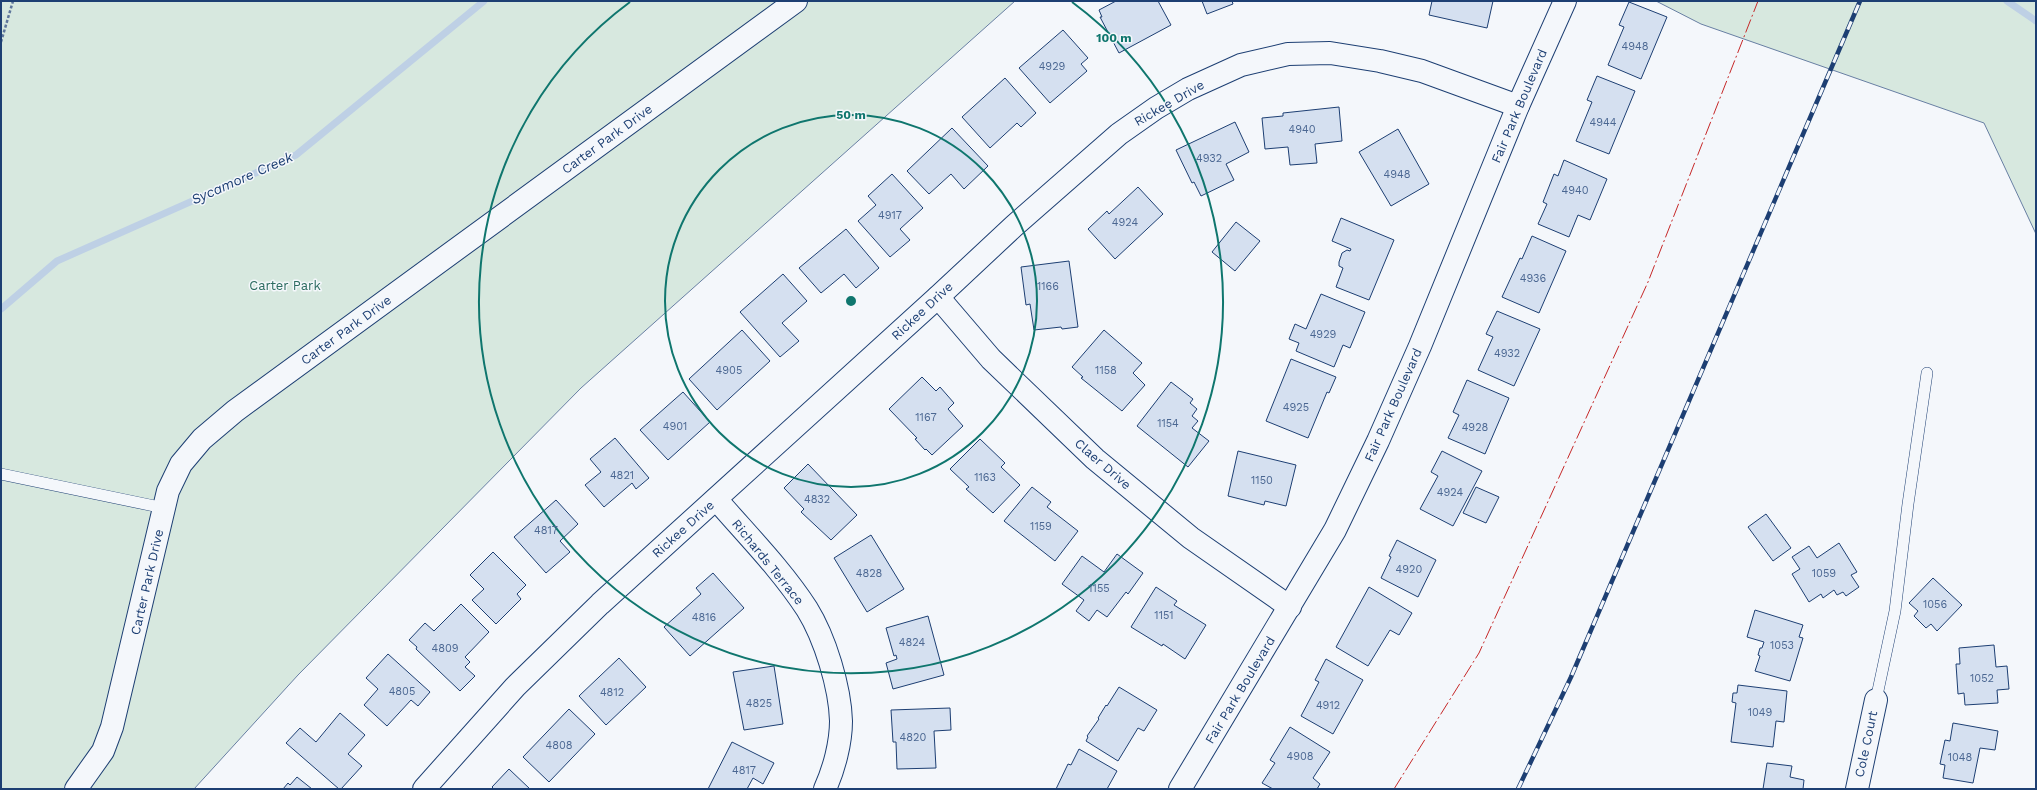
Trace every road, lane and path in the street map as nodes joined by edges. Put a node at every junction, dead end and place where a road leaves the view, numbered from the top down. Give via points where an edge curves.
1 (13, 1) edge
2 (796, 1) edge
3 (1565, 1) edge
4 (1, 42) edge
5 (1518, 106) junction
6 (938, 297) junction
7 (1927, 373) dead end
8 (1, 474) edge
9 (716, 499) junction
10 (164, 508) junction
11 (1290, 607) junction
12 (1876, 700) joint
13 (76, 789) edge
14 (424, 789) edge
15 (825, 789) edge
16 (1180, 789) edge
17 (1857, 789) edge

1 - 4 path
2 - 10 street, Carter Park Drive via 235,411 202,439 182,464 168,491
3 - 5 street, Fair Park Boulevard
5 - 6 street, Rickee Drive via 1422,71 1330,53 1288,54 1241,66 1188,89 1119,134
5 - 11 street, Fair Park Boulevard via 1420,346 1381,434 1335,530
6 - 9 street, Rickee Drive
6 - 11 street, Claer Drive via 991,360 1095,459 1191,538
7 - 12 lane via 1895,610
8 - 10 lane
9 - 14 street, Rickee Drive via 600,604 515,688
9 - 15 street, Richards Terrace via 781,574 807,610 823,644 835,682 841,721 837,753
10 - 13 street, Carter Park Drive via 112,727 103,751
11 - 16 street, Fair Park Boulevard
12 - 17 street, Cole Court

